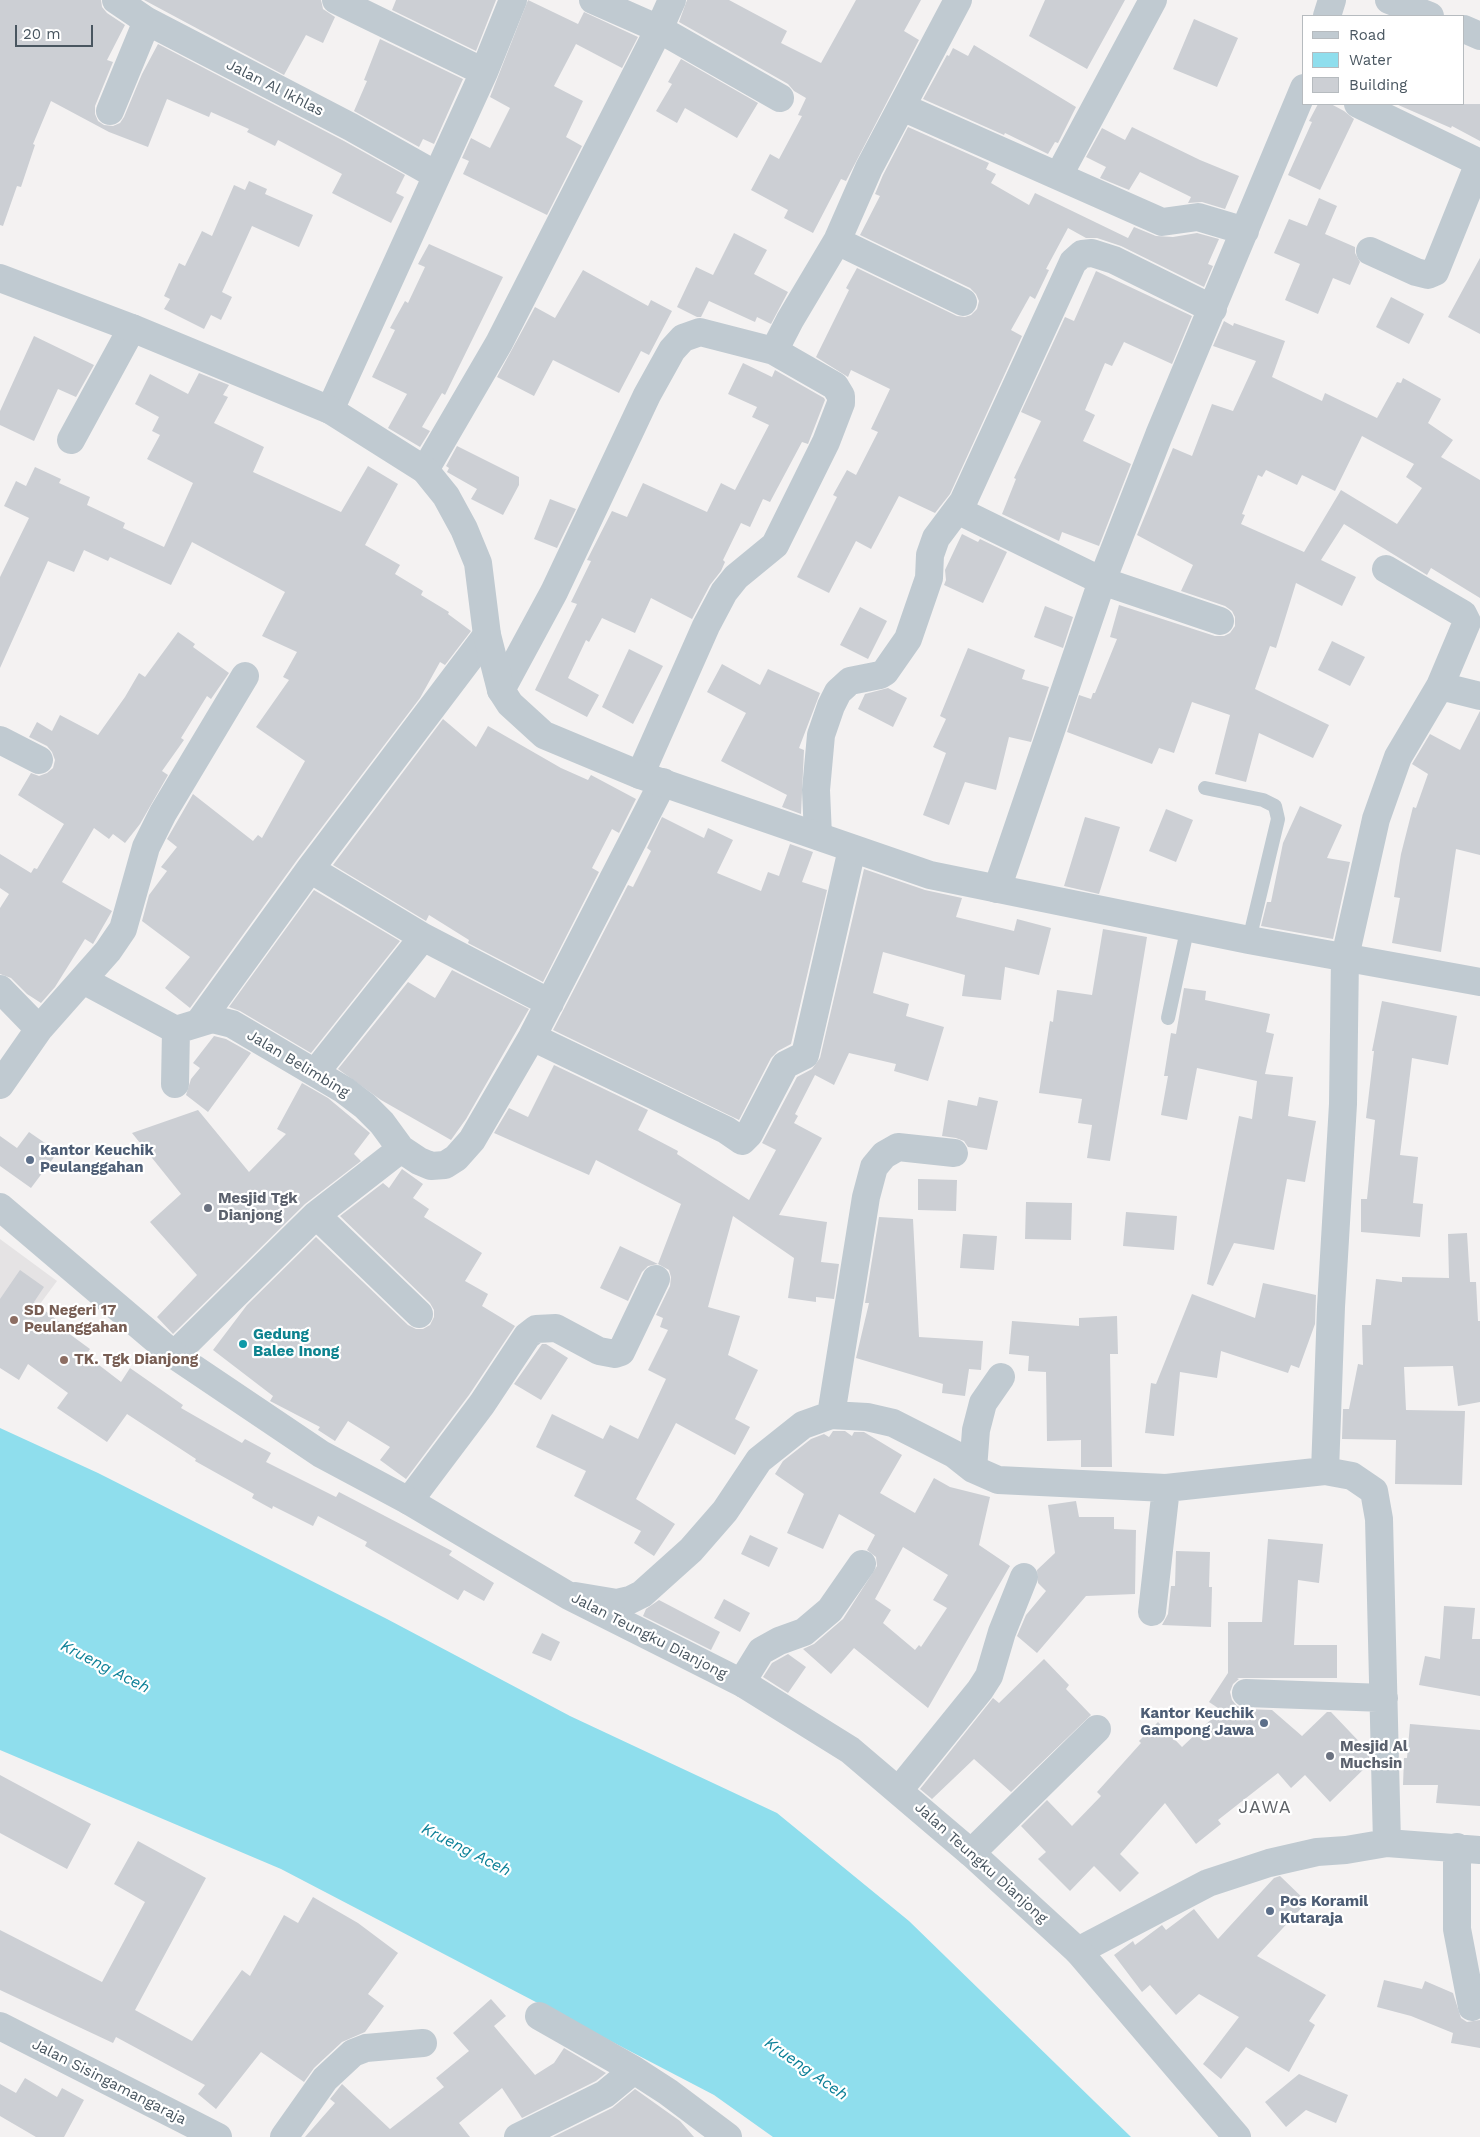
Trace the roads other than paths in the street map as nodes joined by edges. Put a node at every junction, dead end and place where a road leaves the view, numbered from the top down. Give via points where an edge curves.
1 (116, 0) edge
2 (336, 0) edge
3 (513, 0) edge
4 (593, 0) edge
5 (672, 0) edge
6 (958, 0) edge
7 (1152, 0) edge
8 (1332, 0) edge
9 (1389, 0) edge
10 (1327, 15) edge
11 (1427, 15) edge
12 (147, 21) junction
13 (659, 29) junction
14 (1465, 30) edge
15 (1480, 36) edge
16 (484, 72) junction
17 (1302, 93) edge
18 (780, 98) dead end
19 (1360, 105) edge
20 (902, 107) junction
21 (110, 111) dead end
22 (1480, 163) edge
23 (436, 175) junction
24 (1059, 175) junction
25 (1245, 231) junction
26 (837, 241) junction
27 (1370, 251) dead end
28 (0, 278) edge
29 (963, 302) dead end
30 (1213, 309) junction
31 (132, 328) junction
32 (774, 351) junction
33 (330, 410) junction
34 (71, 440) dead end
35 (425, 470) junction
36 (957, 510) junction
37 (1386, 569) dead end
38 (1102, 581) junction
39 (1220, 621) dead end
40 (487, 634) junction
41 (245, 676) dead end
42 (1440, 686) junction
43 (501, 690) junction
44 (1480, 696) edge
45 (0, 740) edge
46 (39, 760) dead end
47 (651, 779) junction
48 (1205, 788) dead end
49 (818, 836) junction
50 (852, 849) junction
51 (310, 869) junction
52 (996, 889) junction
53 (1188, 926) junction
54 (424, 937) junction
55 (1249, 940) junction
56 (1345, 957) junction
57 (83, 980) junction
58 (1480, 982) edge
59 (0, 989) edge
60 (550, 1003) junction
61 (1168, 1018) dead end
62 (188, 1025) junction
63 (39, 1029) junction
64 (532, 1037) junction
65 (315, 1072) junction
66 (0, 1084) edge
67 (175, 1084) dead end
68 (401, 1149) junction
69 (954, 1153) dead end
70 (0, 1207) edge
71 (316, 1215) junction
72 (656, 1279) dead end
73 (419, 1314) dead end
74 (174, 1355) junction
75 (1001, 1377) dead end
76 (830, 1415) junction
77 (973, 1469) junction
78 (1325, 1471) junction
79 (1166, 1488) junction
80 (409, 1501) junction
81 (862, 1564) dead end
82 (1024, 1577) dead end
83 (568, 1596) junction
84 (1152, 1612) dead end
85 (744, 1684) junction
86 (1246, 1693) dead end
87 (1384, 1698) junction
88 (1097, 1728) dead end
89 (899, 1790) junction
90 (1387, 1843) junction
91 (1469, 1849) edge
92 (971, 1853) junction
93 (1078, 1951) junction
94 (1472, 2007) dead end
95 (539, 2016) dead end
96 (0, 2026) edge
97 (423, 2043) dead end
98 (634, 2070) junction
99 (218, 2137) edge
100 (284, 2137) edge
101 (518, 2137) edge
102 (728, 2137) edge
103 (1237, 2137) edge

1 - 12 street, Jalan Al Ikhlas
2 - 16 street
3 - 16 street
4 - 13 street
5 - 13 street
6 - 20 street
7 - 24 street
8 - 10 street
9 - 11 street
12 - 21 street
12 - 23 street, Jalan Al Ikhlas
13 - 18 street
13 - 35 street via 500,343
14 - 15 street
16 - 23 street
17 - 25 street
19 - 22 street
20 - 24 street
20 - 26 street via 869,168
22 - 27 street via 1435,272 1428,275 1416,272
23 - 33 street
24 - 25 street via 1162,222 1198,217
25 - 30 street
26 - 29 street
26 - 32 street
28 - 31 street
30 - 36 street via 1114,260 1092,253 1082,254 1073,262
30 - 38 street
31 - 33 street
31 - 34 street
32 - 43 street via 700,332 683,338 672,350 647,395 554,592
32 - 47 street via 835,386 841,403 826,442 775,545 736,577 706,626
33 - 35 street
35 - 40 street via 446,496 478,563
36 - 38 street
36 - 49 street via 936,538 930,555 929,578 908,639 885,672 850,681 838,692 831,706 821,735 816,790
37 - 42 street via 1463,614 1467,622
38 - 39 street
38 - 52 street
40 - 43 street
40 - 51 street
41 - 57 street via 150,838 122,929
42 - 44 street
42 - 56 street via 1398,757 1376,818
43 - 47 street via 510,704 544,736
45 - 46 street
47 - 49 street
47 - 60 street
48 - 55 lane via 1263,800 1275,806 1278,819
49 - 50 street
50 - 52 street via 930,875
50 - 64 street via 805,1055 785,1065 749,1134 742,1141 726,1130
51 - 54 street
51 - 62 street
52 - 53 street
53 - 55 street
53 - 61 lane
54 - 60 street
54 - 65 street
55 - 56 street
56 - 58 street
56 - 78 street via 1343,1104
57 - 62 street
57 - 63 street
59 - 63 street
60 - 64 street
62 - 65 street, Jalan Belimbing via 220,1020 232,1024
62 - 67 street
63 - 66 street
64 - 68 street via 472,1140 456,1158 444,1165 431,1166
65 - 68 street, Jalan Belimbing via 365,1106
68 - 71 street
69 - 76 street via 898,1147 884,1155 874,1167 866,1197
70 - 74 street, Jalan Teungku Dianjong
71 - 73 street
71 - 74 street
72 - 80 street via 621,1352 599,1351 556,1328 536,1329 527,1336 482,1404
74 - 80 street, Jalan Teungku Dianjong via 321,1454
75 - 77 street via 983,1403 976,1430
76 - 77 street via 867,1417 893,1423 954,1454
76 - 83 street via 803,1425 759,1460 725,1511 691,1550 642,1594 617,1603
77 - 79 street via 998,1480
78 - 79 street
78 - 87 street via 1352,1476 1374,1491 1379,1519
79 - 84 street
80 - 83 street, Jalan Teungku Dianjong
81 - 85 street via 830,1610 804,1632 761,1651
82 - 89 street via 980,1690
83 - 85 street, Jalan Teungku Dianjong
85 - 89 street, Jalan Teungku Dianjong via 850,1750
86 - 87 street
87 - 90 street
88 - 92 street
89 - 92 street, Jalan Teungku Dianjong
90 - 91 street
90 - 93 street via 1316,1852 1208,1883
91 - 94 street via 1457,1929
92 - 93 street, Jalan Teungku Dianjong
93 - 103 street, Jalan Teungku Dianjong
95 - 98 street
96 - 99 street, Jalan Sisingamangaraja
97 - 100 street via 353,2052 325,2079
98 - 101 street via 605,2094
98 - 102 street

